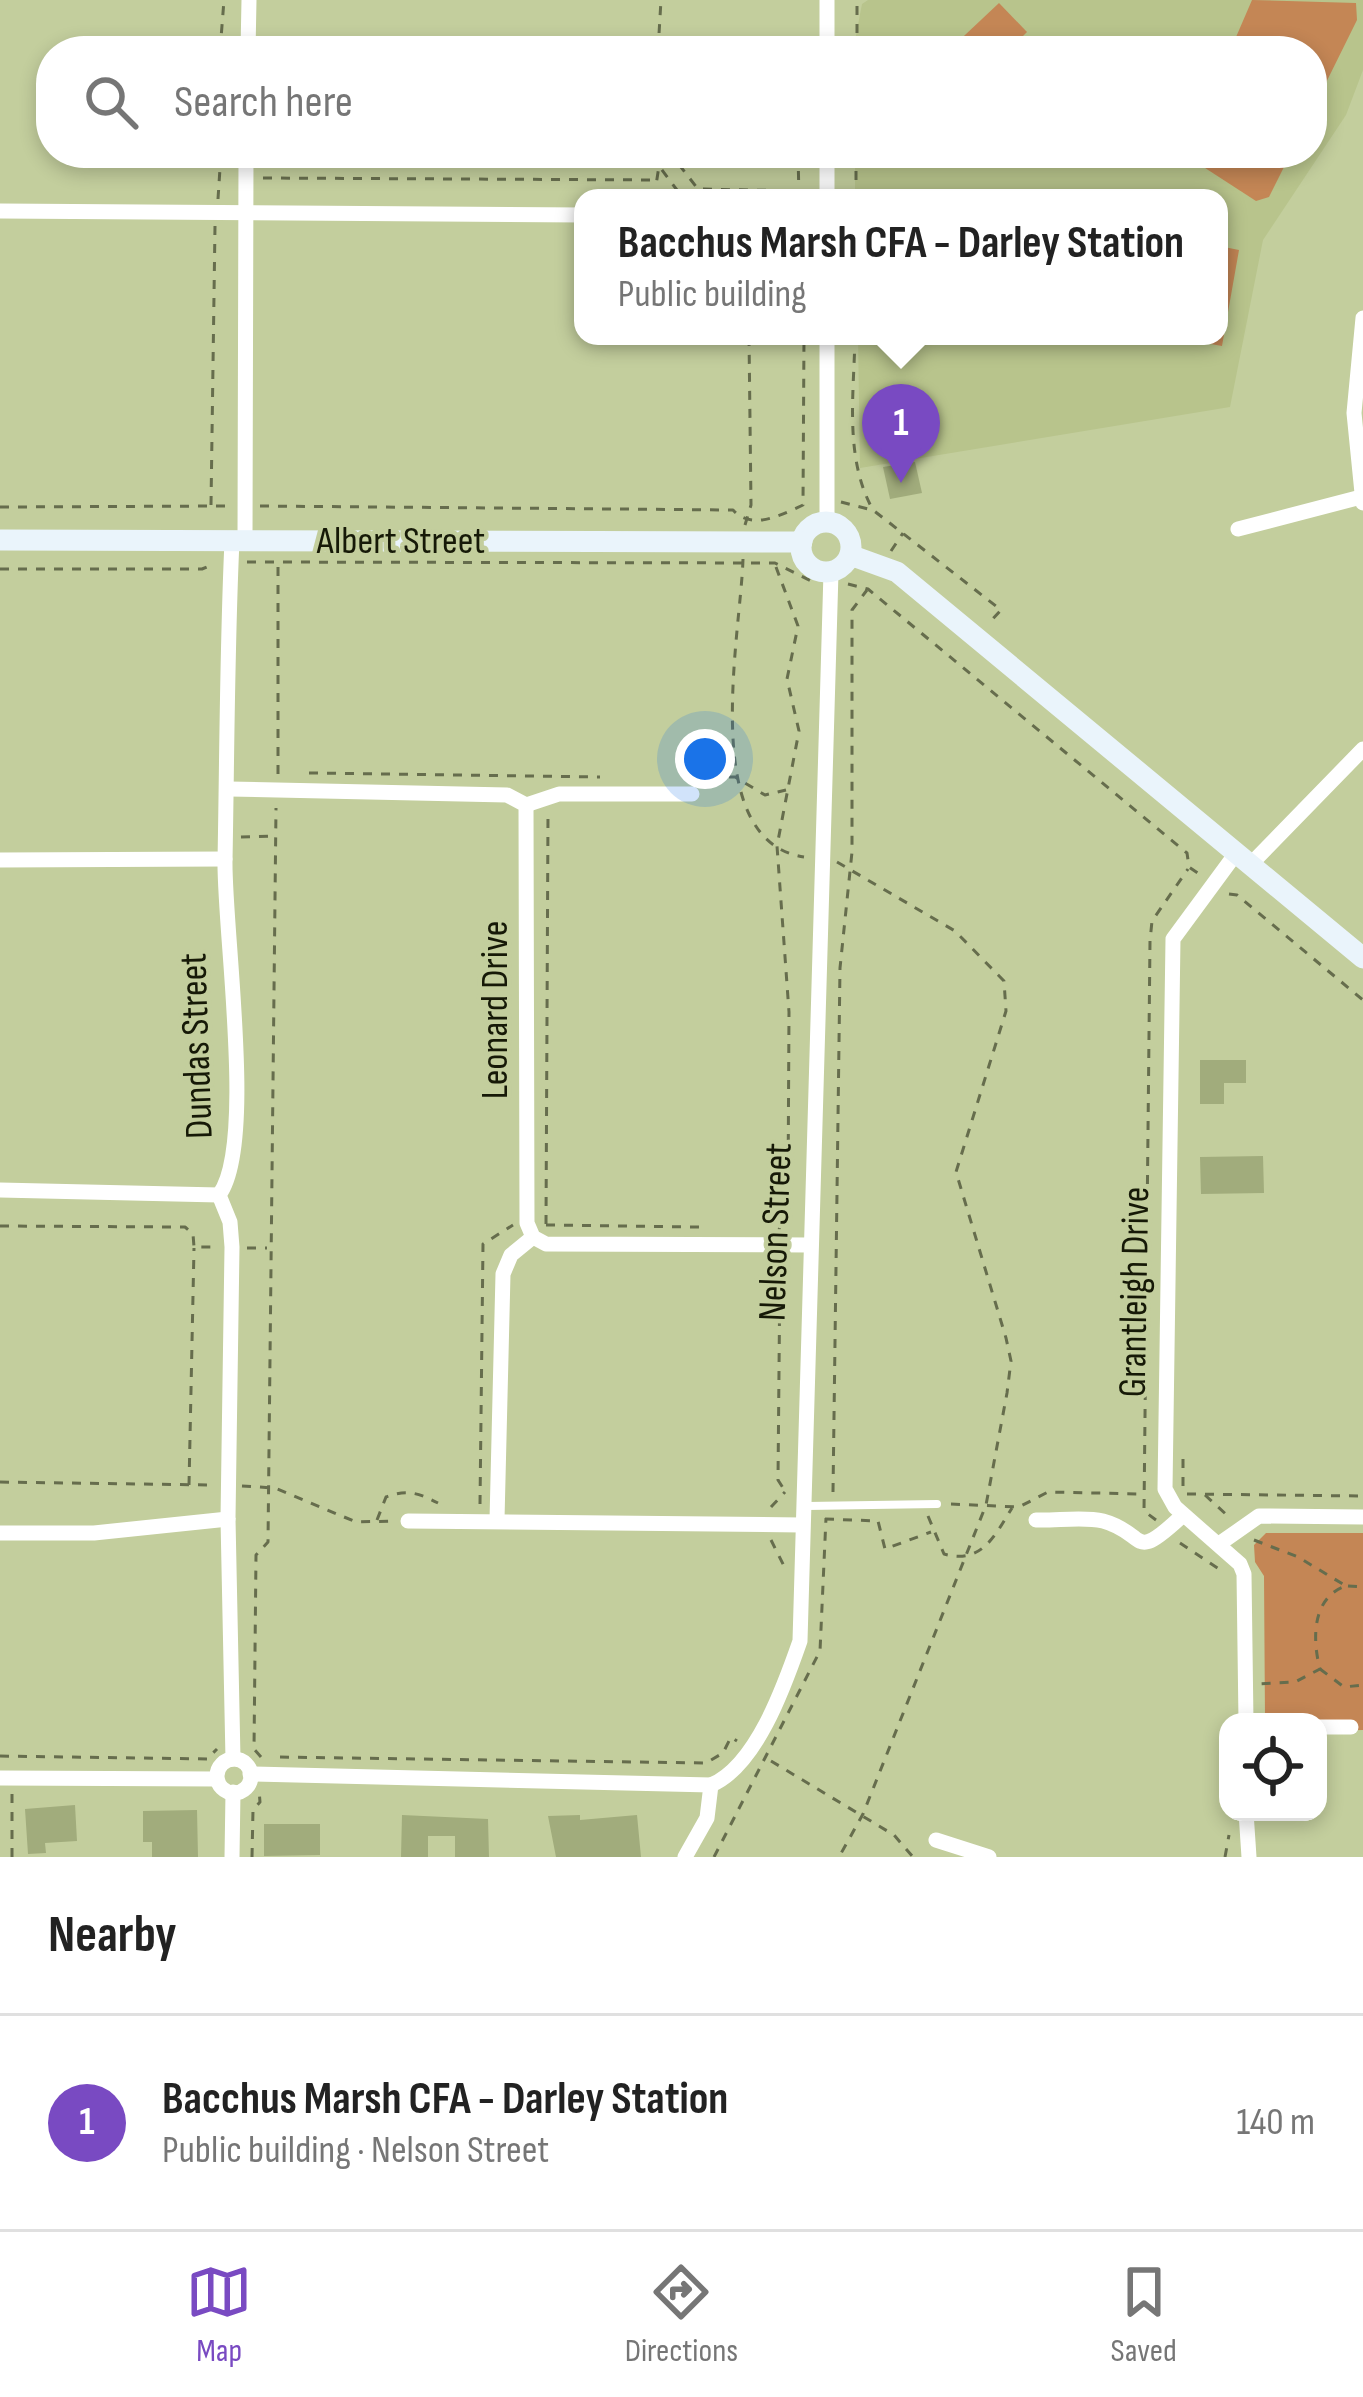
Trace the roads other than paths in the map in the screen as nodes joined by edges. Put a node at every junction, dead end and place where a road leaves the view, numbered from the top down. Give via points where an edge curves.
1 (250, 0) edge
2 (827, 0) edge
3 (249, 36) edge
4 (827, 36) edge
5 (246, 168) edge
6 (245, 210) junction
7 (0, 211) edge
8 (574, 215) edge
9 (1363, 318) edge
10 (827, 345) edge
11 (1358, 412) edge
12 (1362, 500) edge
13 (827, 522) junction
14 (1238, 529) dead end
15 (0, 540) edge
16 (802, 542) junction
17 (236, 548) junction
18 (850, 555) junction
19 (831, 578) junction
20 (1363, 749) edge
21 (690, 786) road end
22 (229, 789) junction
23 (526, 805) junction
24 (1244, 858) junction
25 (225, 859) junction
26 (0, 860) edge
27 (1363, 958) edge
28 (0, 1190) edge
29 (219, 1196) junction
30 (535, 1228) junction
31 (808, 1245) junction
32 (932, 1504) road end
33 (802, 1506) junction
34 (1183, 1515) junction
35 (1363, 1517) edge
36 (228, 1519) junction
37 (497, 1520) junction
38 (1036, 1520) dead end
39 (408, 1521) road end
40 (802, 1525) junction
41 (0, 1533) edge
42 (1219, 1544) junction
43 (1246, 1713) edge
44 (1327, 1727) edge
45 (1351, 1727) dead end
46 (233, 1754) junction
47 (257, 1769) junction
48 (6, 1778) edge
49 (217, 1779) junction
50 (711, 1785) junction
51 (233, 1792) junction
52 (1247, 1821) edge
53 (935, 1840) dead end
54 (232, 1857) edge
55 (685, 1857) edge
56 (989, 1857) edge
57 (1249, 1857) edge

1 - 3 street
2 - 4 street
5 - 6 street, Dundas Street
6 - 7 street
6 - 8 street
6 - 17 street, Dundas Street via 245,506
9 - 11 street
10 - 13 street
11 - 12 street
12 - 14 street
13 - 16 street via 811,527
13 - 18 street via 846,532
15 - 17 street, Albert Street
16 - 17 street, Albert Street
16 - 19 street via 808,565
17 - 22 street, Dundas Street
18 - 19 street
18 - 24 street via 897,572
19 - 31 street, Nelson Street
20 - 24 street, Grantleigh Drive
21 - 23 street
22 - 23 street via 507,795
22 - 25 street, Dundas Street
23 - 30 street, Leonard Drive
24 - 27 street
24 - 34 street, Grantleigh Drive via 1211,884 1173,939 1168,1494
25 - 26 street
25 - 29 street, Dundas Street via 236,1008 233,1170
28 - 29 street
29 - 36 street, Dundas Street via 232,1247
30 - 31 street via 546,1244
30 - 37 street via 503,1274
31 - 33 street, Nelson Street
32 - 33 lane
33 - 40 street, Nelson Street
34 - 38 street via 1145,1542 1105,1521
34 - 42 street
35 - 42 street via 1259,1516
36 - 41 street
36 - 46 street, Dundas Street
37 - 39 street
37 - 40 street via 769,1517
40 - 50 street, Nelson Street via 798,1648 750,1750 732,1776
42 - 43 street via 1244,1574
44 - 45 street
46 - 47 street
46 - 49 street
47 - 50 street
47 - 51 street
48 - 49 street
49 - 51 street
50 - 55 street via 707,1818
51 - 54 street
52 - 57 street
53 - 56 street

